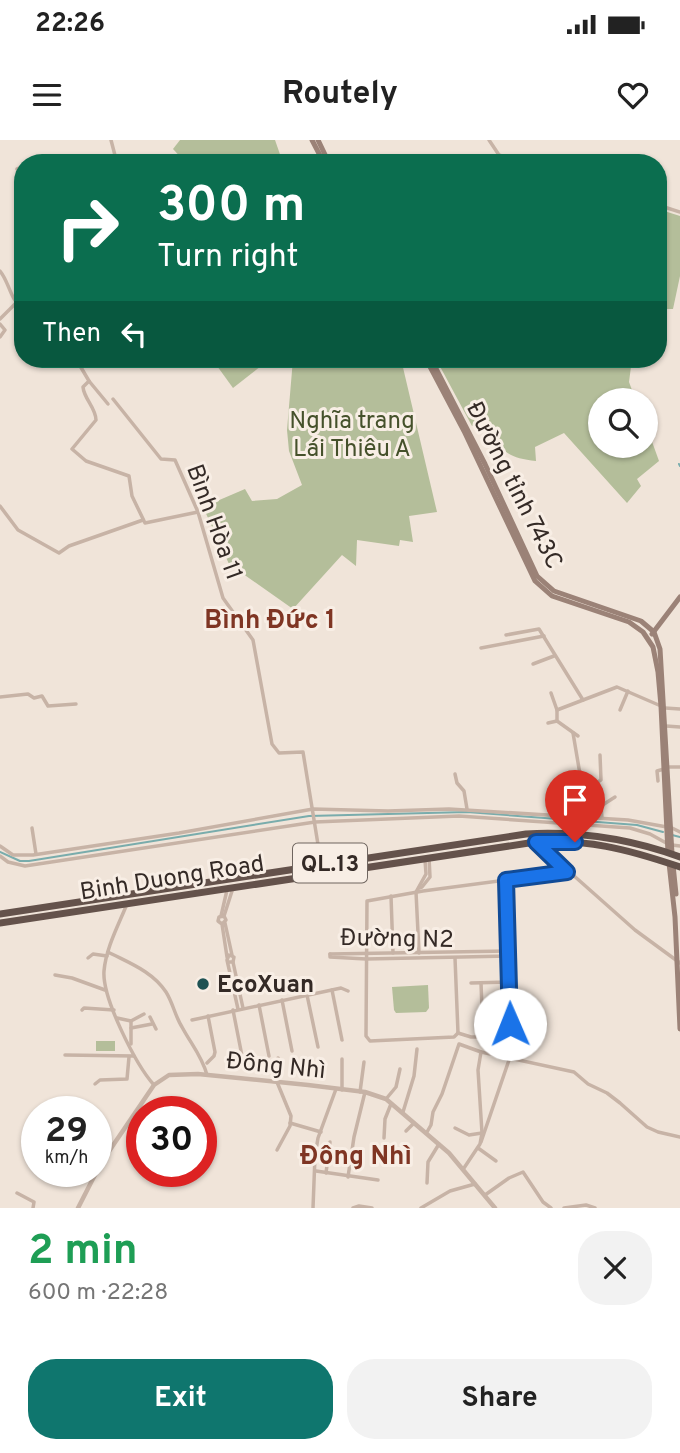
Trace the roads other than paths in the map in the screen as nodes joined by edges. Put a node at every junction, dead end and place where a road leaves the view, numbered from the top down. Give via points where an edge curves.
1 (0, 271) edge
2 (14, 298) edge
3 (14, 305) edge
4 (0, 322) edge
5 (0, 337) edge
6 (81, 368) edge
7 (434, 368) edge
8 (89, 381) junction
9 (113, 400) dead end
10 (108, 404) dead end
11 (483, 466) junction
12 (0, 506) edge
13 (198, 512) junction
14 (143, 520) junction
15 (680, 597) edge
16 (654, 632) junction
17 (506, 635) dead end
18 (544, 636) junction
19 (648, 638) junction
20 (481, 648) dead end
21 (555, 656) junction
22 (533, 664) dead end
23 (628, 691) junction
24 (551, 693) dead end
25 (0, 697) edge
26 (583, 700) junction
27 (76, 704) dead end
28 (663, 707) junction
29 (680, 709) edge
30 (557, 710) junction
31 (620, 710) dead end
32 (557, 721) junction
33 (548, 723) dead end
34 (666, 726) junction
35 (680, 727) edge
36 (573, 733) junction
37 (578, 736) dead end
38 (600, 755) dead end
39 (665, 767) junction
40 (680, 767) edge
41 (455, 774) dead end
42 (658, 781) dead end
43 (582, 786) junction
44 (615, 797) dead end
45 (313, 810) junction
46 (467, 810) junction
47 (589, 817) junction
48 (602, 818) junction
49 (315, 821) junction
50 (32, 828) dead end
51 (669, 828) junction
52 (680, 832) edge
53 (536, 842) junction
54 (0, 846) edge
55 (673, 851) edge
56 (36, 854) junction
57 (0, 856) edge
58 (427, 857) junction
59 (674, 865) edge
60 (323, 868) junction
61 (567, 872) junction
62 (506, 880) junction
63 (229, 883) junction
64 (418, 890) junction
65 (391, 896) junction
66 (128, 903) junction
67 (0, 914) edge
68 (0, 923) edge
69 (508, 953) junction
70 (107, 954) junction
71 (393, 954) junction
72 (419, 955) junction
73 (455, 955) junction
74 (366, 957) junction
75 (88, 958) dead end
76 (678, 962) edge
77 (55, 975) dead end
78 (509, 982) junction
79 (471, 983) dead end
80 (481, 983) junction
81 (105, 990) junction
82 (332, 990) junction
83 (348, 991) dead end
84 (307, 995) junction
85 (282, 1000) junction
86 (259, 1005) junction
87 (238, 1009) junction
88 (82, 1010) dead end
89 (114, 1010) junction
90 (144, 1014) dead end
91 (208, 1016) junction
92 (150, 1017) dead end
93 (117, 1018) junction
94 (191, 1020) dead end
95 (131, 1021) junction
96 (680, 1022) edge
97 (152, 1024) junction
98 (131, 1028) junction
99 (156, 1029) dead end
100 (680, 1029) edge
101 (458, 1032) junction
102 (483, 1034) junction
103 (509, 1038) junction
104 (342, 1040) dead end
105 (130, 1046) junction
106 (318, 1047) dead end
107 (417, 1049) dead end
108 (292, 1051) dead end
109 (481, 1052) junction
110 (65, 1055) dead end
111 (132, 1056) junction
112 (269, 1056) dead end
113 (510, 1057) junction
114 (278, 1058) dead end
115 (342, 1059) dead end
116 (243, 1061) dead end
117 (364, 1062) dead end
118 (207, 1063) dead end
119 (400, 1069) dead end
120 (207, 1075) junction
121 (277, 1082) junction
122 (95, 1084) dead end
123 (153, 1085) junction
124 (339, 1089) junction
125 (362, 1092) junction
126 (386, 1099) junction
127 (392, 1102) junction
128 (403, 1112) junction
129 (415, 1121) junction
130 (290, 1123) junction
131 (455, 1128) dead end
132 (406, 1130) dead end
133 (321, 1132) junction
134 (427, 1132) junction
135 (482, 1133) junction
136 (680, 1137) edge
137 (384, 1138) dead end
138 (330, 1142) dead end
139 (481, 1142) junction
140 (439, 1144) junction
141 (112, 1146) edge
142 (478, 1148) junction
143 (277, 1150) dead end
144 (496, 1161) dead end
145 (464, 1168) junction
146 (316, 1171) junction
147 (327, 1173) junction
148 (348, 1177) junction
149 (378, 1180) dead end
150 (427, 1183) dead end
151 (476, 1184) junction
152 (89, 1187) edge
153 (17, 1193) dead end
154 (485, 1195) junction
155 (33, 1208) edge
156 (78, 1208) edge
157 (313, 1208) edge
158 (353, 1208) edge
159 (372, 1208) edge
160 (421, 1208) edge
161 (495, 1208) edge
162 (551, 1208) edge
163 (565, 1208) edge
164 (595, 1208) edge

1 - 2 street
3 - 4 street
4 - 5 street via 5,330
6 - 8 street
7 - 11 main road, Đường tỉnh 743C
8 - 10 street
8 - 14 street via 83,387 84,395 96,420 72,450 86,461 130,476 132,496
9 - 13 street, Bình Hòa 11 via 161,459 175,460
11 - 16 main road, Đường tỉnh 743C via 542,581 555,591 632,617
11 - 19 main road, Đường tỉnh 743C via 540,586 552,596 622,618
12 - 14 street via 18,530 58,553
13 - 14 street
13 - 45 street, Bình Hòa 11 via 223,598 253,640 272,744 279,753 303,752
15 - 16 main road
16 - 19 main road
16 - 28 main road via 660,649
17 - 18 street via 539,629
18 - 20 street
18 - 21 street
19 - 28 main road via 656,654
21 - 22 street
21 - 26 street
23 - 26 street via 614,688
23 - 28 street
23 - 31 street
24 - 30 street
25 - 27 street via 29,694 42,696 48,706
26 - 30 street
28 - 29 street
28 - 34 main road
28 - 39 main road
30 - 32 street
32 - 33 street
32 - 36 street
34 - 35 street
34 - 39 main road
36 - 37 street
36 - 43 street
38 - 43 street via 601,780
39 - 40 street
39 - 42 street via 657,771
39 - 51 main road
41 - 46 street
43 - 47 street
44 - 48 street via 601,806
45 - 46 street
45 - 49 street
45 - 56 street
46 - 47 street
47 - 48 street
48 - 51 street
49 - 55 street via 460,816 630,828 650,834
49 - 57 street via 25,866
49 - 60 street
50 - 56 street
51 - 52 street
51 - 55 main road
53 - 58 highway, Binh Duong Road / QL.13
53 - 59 highway, Binh Duong Road / QL.13 via 610,846
53 - 61 street
54 - 56 street via 12,855
55 - 59 highway
55 - 60 highway, Binh Duong Road / QL.13 via 581,834 526,834
58 - 60 highway, Binh Duong Road / QL.13
58 - 64 street via 426,874
59 - 76 main road
60 - 63 highway, Binh Duong Road / QL.13
61 - 62 street
61 - 76 street
62 - 64 street
62 - 69 street
63 - 66 highway, Binh Duong Road / QL.13
63 - 67 highway, Binh Duong Road / QL.13
63 - 87 street via 218,921 223,923
64 - 65 street
64 - 72 street
65 - 71 street
65 - 74 street via 367,901
66 - 68 highway, Binh Duong Road / QL.13
66 - 70 street
69 - 73 street, Đường N2
69 - 78 street
70 - 75 street
70 - 81 street
70 - 120 street via 141,968 161,986
71 - 72 street, Đường N2
71 - 74 street, Đường N2
72 - 73 street, Đường N2
72 - 74 street, Đường N2
73 - 101 street
74 - 74 street, Đường N2 via 330,954 330,957
74 - 101 street via 366,1037 370,1041 454,1037
76 - 96 main road
77 - 81 street
78 - 80 street
78 - 103 street
79 - 80 street
80 - 102 street
81 - 89 street
82 - 83 street
82 - 84 street
82 - 104 street
84 - 85 street
84 - 106 street
85 - 86 street
85 - 108 street
86 - 87 street
86 - 112 street
87 - 91 street
87 - 116 street
88 - 89 street
89 - 93 street
90 - 95 street
91 - 94 street
91 - 118 street via 215,1052
92 - 97 street
93 - 95 street
93 - 105 street
95 - 98 street
96 - 100 main road
97 - 98 street
97 - 99 street
98 - 105 street
101 - 102 street via 471,1037
102 - 103 street
103 - 113 street
105 - 111 street
107 - 128 street
109 - 113 street
109 - 134 street via 457,1044
109 - 135 street
110 - 111 street
111 - 122 street via 127,1079
111 - 123 street
113 - 136 street via 574,1072 648,1127
113 - 139 street
114 - 121 street
115 - 124 street
117 - 125 street
119 - 126 street via 396,1087
120 - 121 street, Đông Nhì
120 - 123 street, Đông Nhì via 169,1074
121 - 124 street, Đông Nhì
121 - 130 street via 290,1111
123 - 141 street
124 - 125 street, Đông Nhì
124 - 133 street
125 - 126 street, Đông Nhì
125 - 148 street
126 - 127 street, Đông Nhì
127 - 128 street, Đông Nhì
127 - 137 street
128 - 129 street, Đông Nhì
129 - 132 street
129 - 134 street, Đông Nhì
130 - 133 street
130 - 143 street
131 - 135 street via 469,1135
133 - 146 street
134 - 140 street, Đông Nhì
135 - 139 street
138 - 147 street
139 - 142 street
140 - 145 street, Đông Nhì
140 - 150 street via 428,1161
142 - 144 street
142 - 145 street
145 - 151 street, Đông Nhì
146 - 147 street
146 - 157 street
147 - 148 street
148 - 149 street
151 - 154 street, Đông Nhì
151 - 160 street via 450,1191
152 - 156 street
153 - 155 street via 34,1202
154 - 161 street, Đông Nhì
154 - 162 street via 523,1172
158 - 159 street
163 - 164 street

